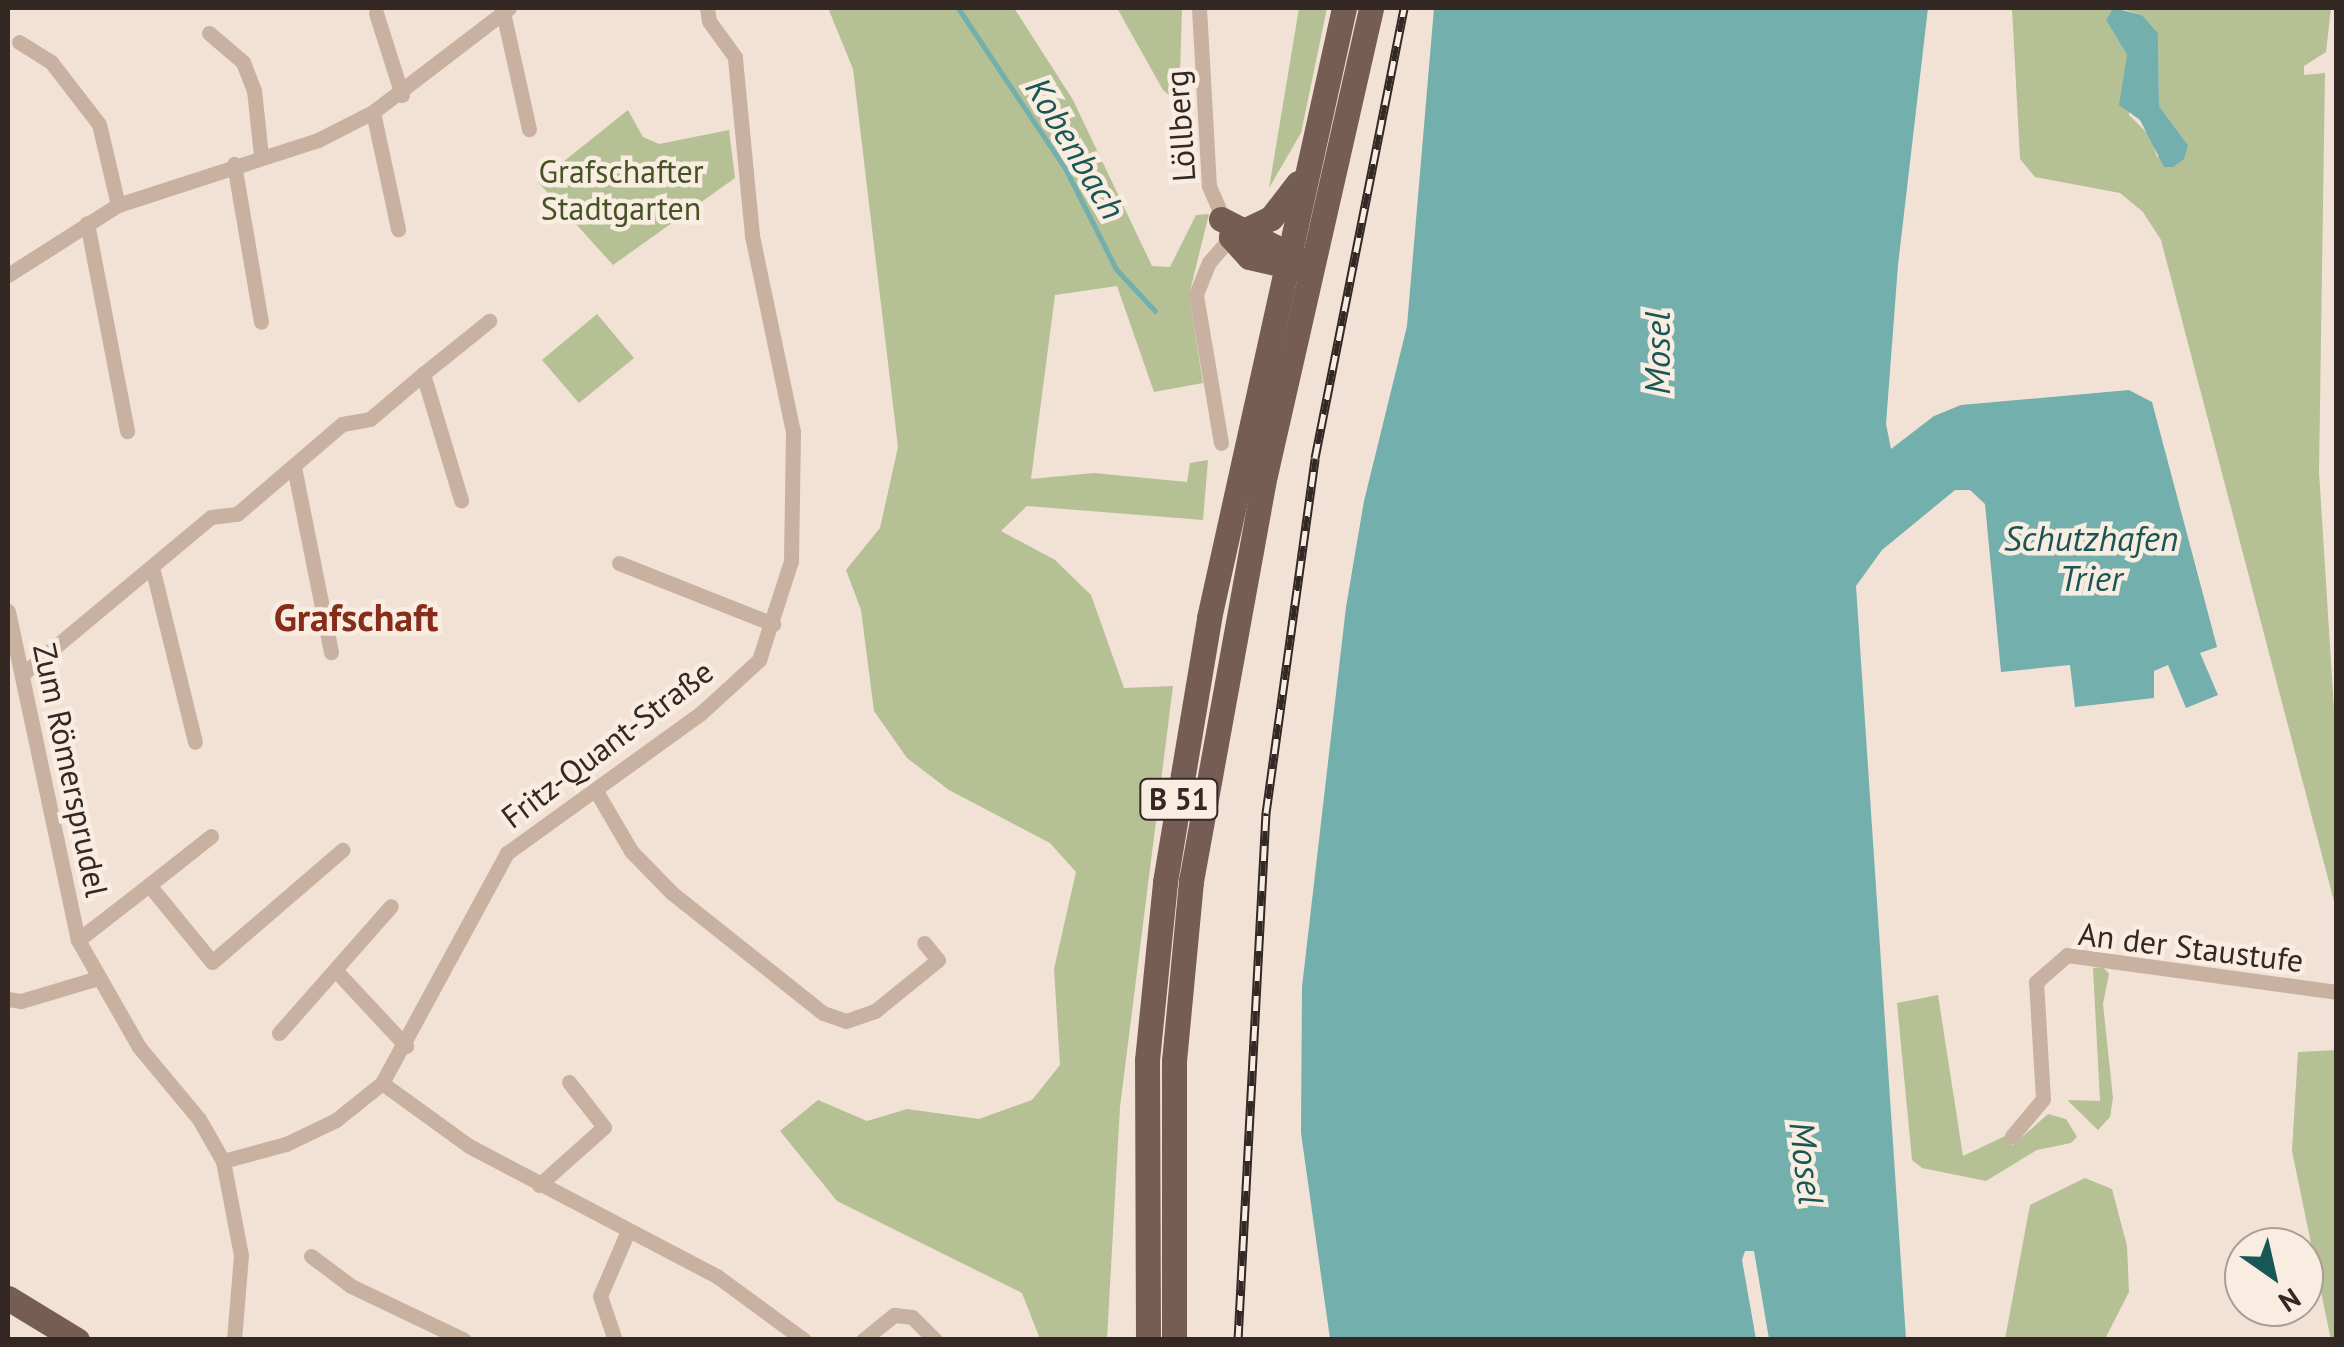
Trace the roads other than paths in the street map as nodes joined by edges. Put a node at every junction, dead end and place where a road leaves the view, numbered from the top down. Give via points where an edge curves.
1 (707, 8) edge
2 (1198, 8) edge
3 (1344, 8) edge
4 (1371, 8) edge
5 (506, 10) edge
6 (376, 13) dead end
7 (209, 34) dead end
8 (19, 42) dead end
9 (402, 94) junction
10 (373, 112) junction
11 (529, 129) dead end
12 (261, 156) junction
13 (1312, 162) junction
14 (234, 164) junction
15 (118, 205) junction
16 (87, 223) junction
17 (398, 228) dead end
18 (1232, 229) junction
19 (1249, 257) junction
20 (1285, 258) junction
21 (1209, 262) junction
22 (1311, 270) junction
23 (8, 274) edge
24 (489, 321) dead end
25 (262, 322) dead end
26 (423, 374) junction
27 (127, 431) dead end
28 (1222, 444) dead end
29 (294, 467) junction
30 (462, 500) dead end
31 (619, 563) dead end
32 (152, 567) junction
33 (8, 611) edge
34 (773, 624) junction
35 (331, 652) dead end
36 (25, 672) junction
37 (195, 742) dead end
38 (596, 791) junction
39 (211, 836) dead end
40 (342, 850) dead end
41 (150, 885) junction
42 (391, 906) dead end
43 (78, 940) junction
44 (924, 943) dead end
45 (338, 973) junction
46 (94, 978) junction
47 (2336, 992) edge
48 (8, 999) edge
49 (279, 1033) dead end
50 (406, 1046) junction
51 (382, 1082) junction
52 (569, 1082) dead end
53 (2012, 1136) dead end
54 (223, 1161) junction
55 (539, 1185) junction
56 (628, 1230) junction
57 (311, 1256) dead end
58 (8, 1298) edge
59 (77, 1340) edge
60 (234, 1340) edge
61 (464, 1340) edge
62 (615, 1340) edge
63 (804, 1340) edge
64 (862, 1340) edge
65 (936, 1340) edge
66 (1148, 1340) edge
67 (1174, 1340) edge

1 - 34 street, Fritz-Quant-Straße via 709,22 735,57 752,234 793,432 791,561
2 - 18 street, Löllberg via 1206,160
3 - 13 main road, B 51
4 - 22 main road, B 51
5 - 9 street
5 - 11 street
6 - 9 street
7 - 12 street via 243,62 254,90
8 - 15 street via 51,62 99,124
9 - 10 street
10 - 12 street via 318,140
10 - 17 street
12 - 14 street
13 - 18 main road via 1280,210
13 - 20 main road, B 51
14 - 15 street
14 - 25 street
15 - 16 street
16 - 23 street
16 - 27 street
18 - 19 main road
18 - 20 main road
18 - 21 street
19 - 20 main road
19 - 21 street via 1222,254
20 - 22 main road
20 - 66 main road, B 51 via 1209,618 1165,882 1147,1060
21 - 28 street via 1196,295
22 - 67 main road, B 51 via 1250,550 1191,881 1174,1061
24 - 26 street
26 - 29 street via 370,419 342,424
26 - 30 street
29 - 32 street via 237,514 210,517
29 - 35 street
31 - 34 street
32 - 36 street
32 - 37 street
33 - 36 street, Zum Römersprudel
34 - 38 street, Fritz-Quant-Straße via 759,660 702,714
36 - 43 street, Zum Römersprudel
38 - 44 street via 631,851 672,893 823,1012 846,1020 875,1011 938,960
38 - 50 street, Fritz-Quant-Straße via 507,852
39 - 41 street, Zum Römersprudel
40 - 41 street, Zum Römersprudel via 212,962
41 - 43 street, Zum Römersprudel
42 - 45 street
43 - 46 street, Zum Römersprudel
45 - 49 street
45 - 50 street
46 - 48 street via 21,1001
46 - 54 street, Zum Römersprudel
47 - 53 street, An der Staustufe via 2067,955 2036,982 2044,1099
50 - 51 street, Fritz-Quant-Straße
51 - 54 street, Fritz-Quant-Straße via 336,1120 286,1144
51 - 55 street via 469,1146
52 - 55 street via 604,1127
54 - 60 street, Zum Römersprudel via 241,1254
55 - 56 street
56 - 62 street via 600,1296
56 - 63 street via 718,1276
57 - 61 street via 352,1286
58 - 59 main road
64 - 65 street via 894,1315 912,1317

